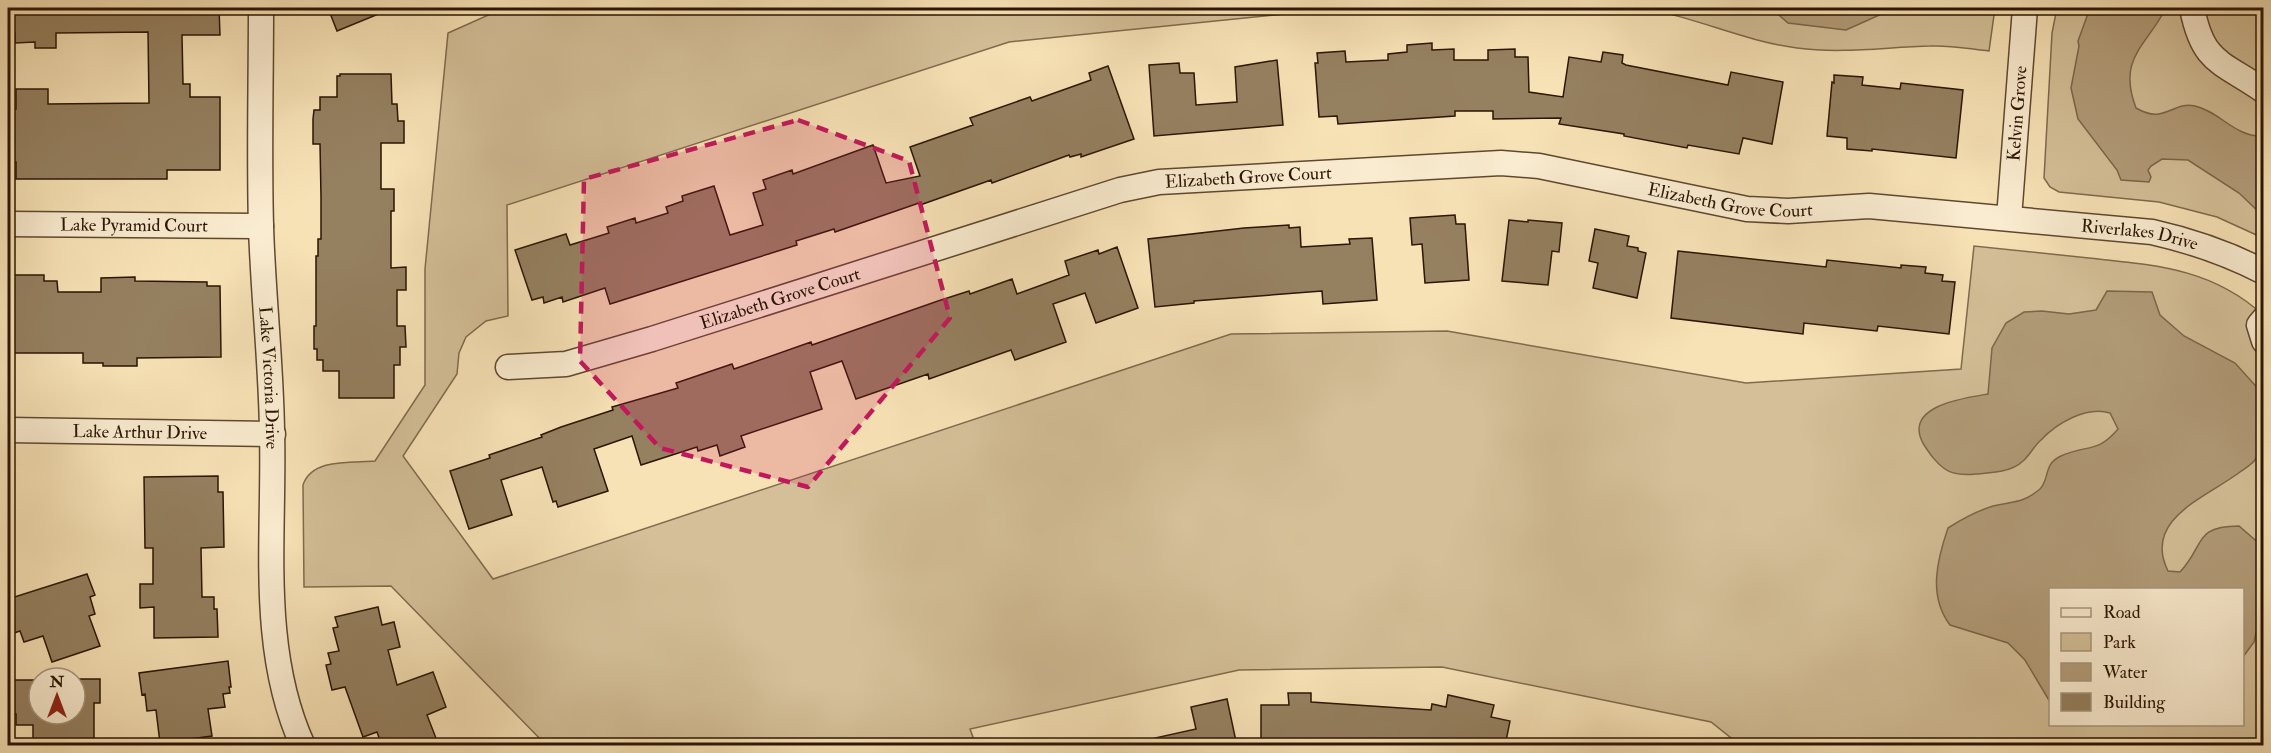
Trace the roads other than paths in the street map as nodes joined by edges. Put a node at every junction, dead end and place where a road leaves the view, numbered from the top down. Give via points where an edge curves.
1 (261, 8) edge
2 (2025, 8) edge
3 (2192, 8) edge
4 (2264, 91) edge
5 (2009, 218) junction
6 (8, 224) edge
7 (261, 226) junction
8 (2264, 272) edge
9 (2264, 318) edge
10 (2264, 340) edge
11 (508, 368) dead end
12 (8, 430) edge
13 (273, 434) junction
14 (296, 744) edge

1 - 7 street, Lake Victoria Drive
2 - 5 street, Kelvin Grove
3 - 4 street via 2196,31 2207,51 2218,63
5 - 8 street, Riverlakes Drive via 2152,232 2192,241
5 - 11 street, Elizabeth Grove Court via 1869,206 1788,211 1747,209 1539,166 1501,163 1159,182 1106,194 566,364
6 - 7 street, Lake Pyramid Court
7 - 13 street, Lake Victoria Drive
9 - 10 street via 2259,325
12 - 13 street, Lake Arthur Drive
13 - 14 street, Lake Victoria Drive via 276,647

